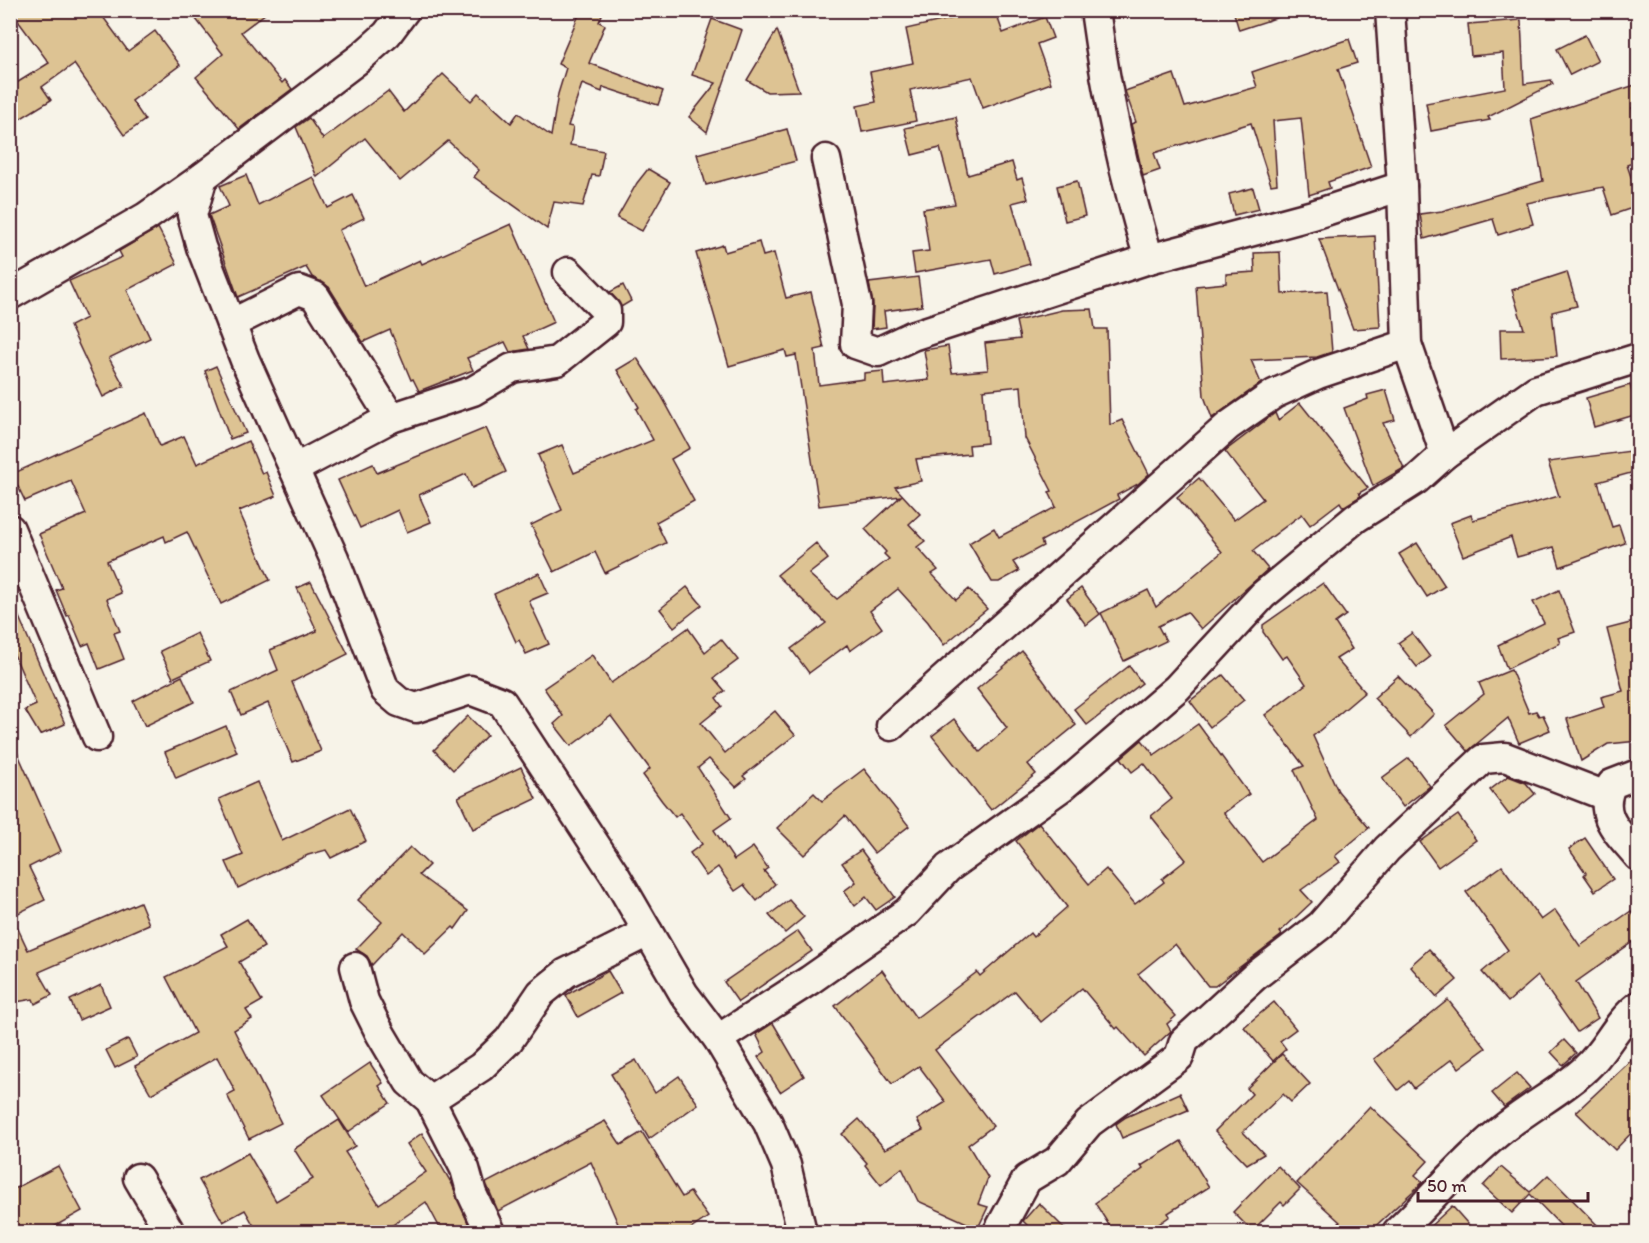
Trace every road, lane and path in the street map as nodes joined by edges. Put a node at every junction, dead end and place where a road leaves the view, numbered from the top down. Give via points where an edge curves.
1 (405, 10) edge
2 (1095, 10) edge
3 (1390, 10) edge
4 (826, 159) dead end
5 (203, 177) junction
6 (1402, 186) junction
7 (1149, 259) junction
8 (568, 272) dead end
9 (10, 295) edge
10 (231, 324) junction
11 (1407, 344) junction
12 (1638, 358) edge
13 (391, 418) junction
14 (1445, 454) junction
15 (294, 469) junction
16 (10, 529) edge
17 (891, 726) dead end
18 (97, 737) dead end
19 (1638, 774) edge
20 (1606, 796) junction
21 (1638, 856) edge
22 (648, 932) junction
23 (356, 967) dead end
24 (1638, 1006) edge
25 (718, 1039) junction
26 (430, 1101) junction
27 (138, 1178) dead end
28 (170, 1233) edge
29 (490, 1233) edge
30 (801, 1233) edge
31 (998, 1233) edge
32 (1396, 1233) edge

1 - 5 street via 387,34 360,58
2 - 7 street via 1124,178
3 - 6 street
4 - 7 street via 857,304 855,344 871,349 878,351 912,336
5 - 9 street via 146,217
5 - 10 street via 192,215
6 - 7 street via 1313,215
6 - 11 street
8 - 13 street via 606,311 606,322 557,361 512,368 473,391
10 - 13 street via 299,290 315,296
10 - 15 street
11 - 14 street
11 - 17 street via 1318,374 1274,394 1228,426
12 - 14 street via 1536,390
13 - 15 street
14 - 25 street via 1416,480 1356,518 1310,554 1263,595 1177,688 1063,786 948,867 907,912
15 - 22 street via 334,558 385,690 399,702 416,708 470,690 502,702
16 - 18 street
19 - 20 street via 1612,784
20 - 21 street via 1606,810 1614,827
20 - 31 street via 1505,757 1483,759 1387,849 1321,925 1254,977 1184,1041 1179,1057 1089,1123 1057,1161 1027,1179
22 - 25 street via 684,994
22 - 26 street via 566,973 541,993 509,1040 481,1067
23 - 26 street via 364,1001 393,1058
24 - 32 street via 1609,1036 1587,1068 1475,1152
25 - 30 street via 773,1133 786,1165
26 - 29 street via 465,1169
27 - 28 street

